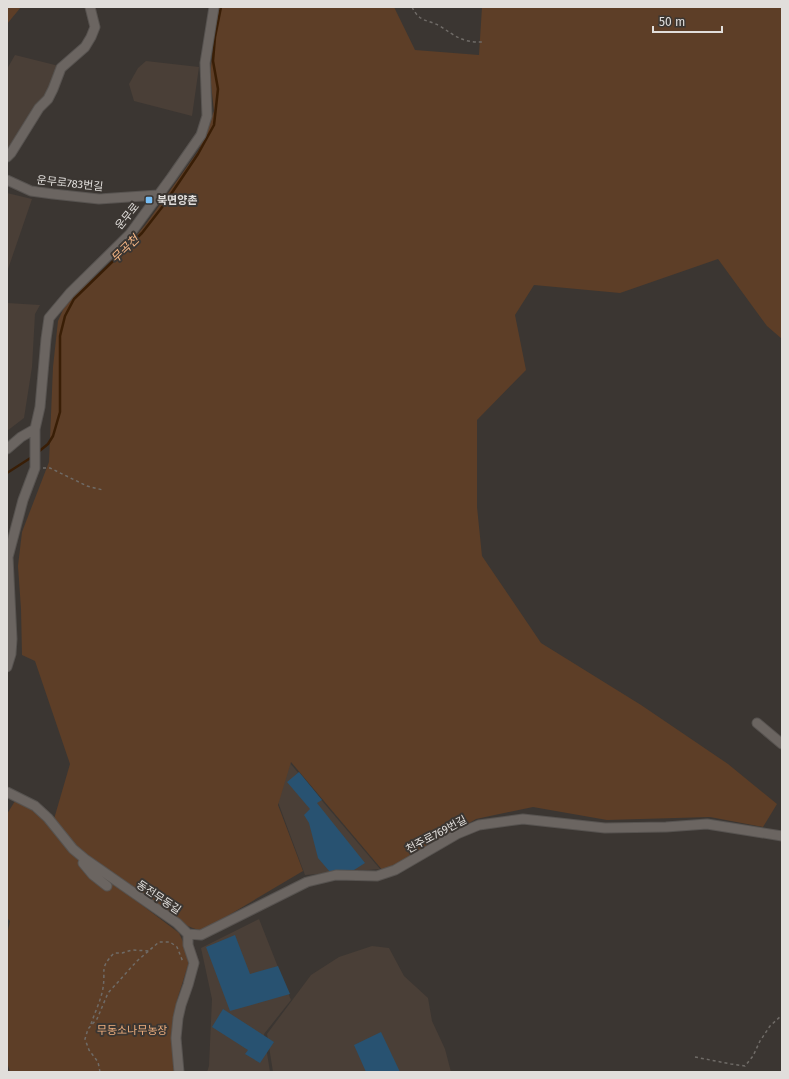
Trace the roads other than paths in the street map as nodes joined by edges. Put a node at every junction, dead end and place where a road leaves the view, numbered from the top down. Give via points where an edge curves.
1 (90, 7) edge
2 (214, 7) edge
3 (7, 157) edge
4 (7, 180) edge
5 (158, 195) junction
6 (34, 429) junction
7 (7, 449) edge
8 (7, 666) edge
9 (756, 723) dead end
10 (782, 744) edge
11 (7, 792) edge
12 (782, 836) edge
13 (72, 849) junction
14 (107, 886) dead end
15 (188, 934) junction
16 (178, 1072) edge

1 - 3 street via 95,27 91,37 85,47 60,68 48,99 39,108
2 - 5 street, 운무로 via 205,63 207,116 202,135
4 - 5 street, 운무로783번길 via 31,191 99,199
5 - 6 street, 운무로 via 130,234 70,292 49,318 40,407
6 - 7 street
6 - 8 street, 운무로 via 35,468 23,500 8,557 12,639
9 - 10 street
11 - 13 street, 동전무동길 via 35,806 48,818
12 - 15 street, 천주로769번길 via 706,824 605,828 523,819 479,825 457,834 395,870 378,876 336,875 307,882 208,932 201,935
13 - 14 street via 93,875
13 - 15 street, 동전무동길 via 177,923
15 - 16 street via 188,946 194,963 178,1018

